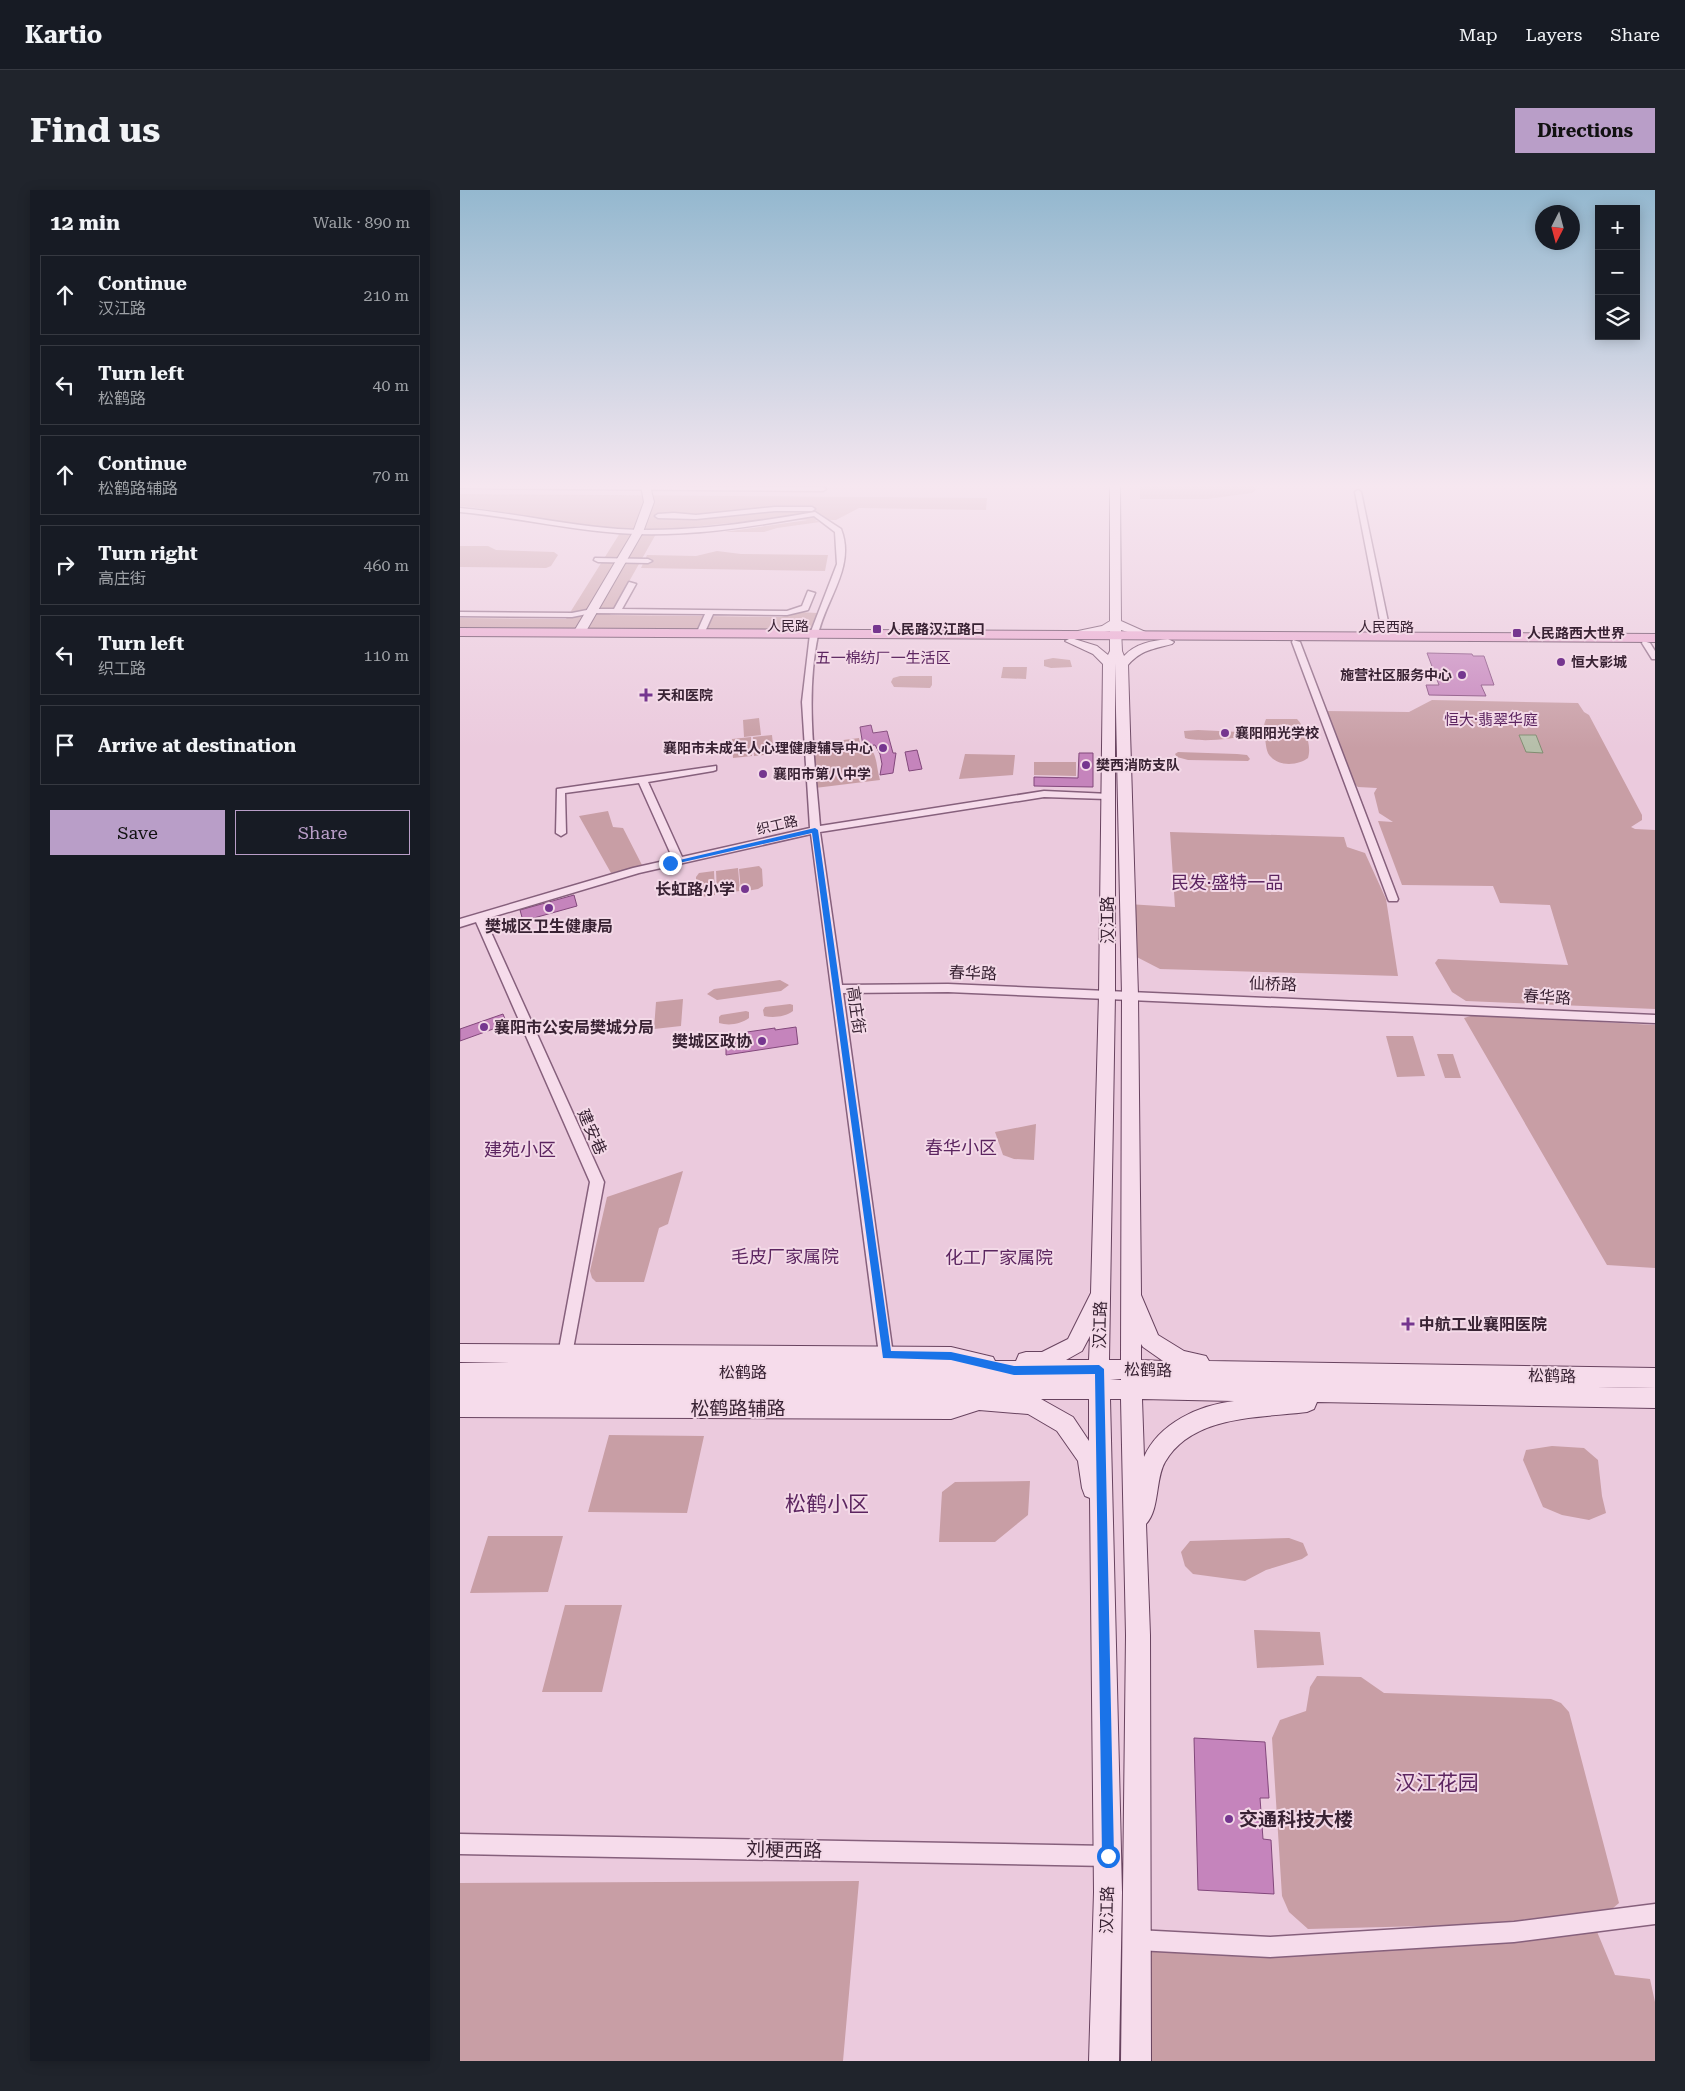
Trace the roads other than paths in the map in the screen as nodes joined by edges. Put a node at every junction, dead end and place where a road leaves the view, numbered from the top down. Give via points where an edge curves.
1 (613, 573) edge
2 (838, 573) edge
3 (1116, 573) edge
4 (1374, 573) edge
5 (632, 584) dead end
6 (810, 593) dead end
7 (592, 611) junction
8 (617, 611) junction
9 (710, 612) junction
10 (460, 614) edge
11 (460, 632) edge
12 (579, 633) junction
13 (700, 634) junction
14 (1387, 636) junction
15 (460, 638) edge
16 (814, 638) junction
17 (1071, 641) junction
18 (1652, 641) edge
19 (1168, 642) junction
20 (1296, 642) junction
21 (1116, 646) junction
22 (1655, 657) edge
23 (713, 768) dead end
24 (642, 780) junction
25 (1107, 796) junction
26 (815, 830) junction
27 (561, 833) dead end
28 (680, 860) junction
29 (1393, 899) dead end
30 (479, 918) junction
31 (460, 923) edge
32 (837, 989) junction
33 (1107, 994) junction
34 (1130, 995) junction
35 (1438, 1009) joint
36 (1655, 1019) edge
37 (1101, 1292) junction
38 (1131, 1292) junction
39 (460, 1353) edge
40 (564, 1362) junction
41 (977, 1362) junction
42 (460, 1372) edge
43 (889, 1372) junction
44 (1258, 1372) junction
45 (1100, 1379) junction
46 (1014, 1380) junction
47 (1131, 1380) junction
48 (460, 1390) edge
49 (1652, 1390) edge
50 (1374, 1393) junction
51 (506, 1399) junction
52 (803, 1399) junction
53 (974, 1402) junction
54 (460, 1407) edge
55 (1135, 1538) junction
56 (1103, 1542) junction
57 (460, 1844) edge
58 (1108, 1856) junction
59 (1655, 1914) edge
60 (1136, 1940) junction
61 (1104, 2061) edge
62 (1136, 2061) edge

1 - 7 main road
2 - 16 street, 高庄街
3 - 21 main road, 汉江路
4 - 14 street
5 - 8 street
6 - 9 street via 805,608 787,613
7 - 8 street
7 - 10 street via 572,615
7 - 12 main road
8 - 9 street
9 - 13 street
11 - 12 main road, 人民路
12 - 13 main road, 人民路
13 - 16 main road, 人民路
14 - 18 main road, 人民西路
14 - 21 main road, 人民西路 via 1144,634
15 - 16 main road, 人民路
16 - 17 main road, 人民路
16 - 21 main road, 人民路 via 1082,634
16 - 26 street, 高庄街 via 806,702
17 - 21 main road, 人民路
17 - 21 main road via 1103,654
18 - 20 main road, 人民西路
18 - 22 street
19 - 20 main road, 人民西路
19 - 21 main road, 人民西路
19 - 21 main road via 1143,646 1133,652
20 - 29 street
21 - 25 main road, 汉江路
21 - 34 main road, 汉江路
23 - 24 street
24 - 27 street via 560,791
24 - 28 street
25 - 26 street, 织工路 via 1044,794
25 - 33 main road, 汉江路
26 - 28 street, 织工路
26 - 32 street, 高庄街
28 - 30 street, 织工路
30 - 31 street, 织工路
30 - 40 street, 建安巷 via 597,1182
32 - 33 street, 春华路 via 948,988
32 - 43 street, 高庄街
33 - 34 street, 仙桥路
33 - 37 main road, 汉江路
34 - 35 street, 仙桥路
34 - 38 main road, 汉江路
35 - 36 street, 春华路
37 - 41 main road via 1075,1345 1044,1361
37 - 45 main road, 汉江路
38 - 44 main road via 1150,1341 1180,1360
38 - 47 main road, 汉江路
39 - 40 main road
40 - 42 main road, 松鹤路
40 - 43 main road, 松鹤路
41 - 43 main road via 951,1356
41 - 46 main road
43 - 46 main road, 松鹤路
43 - 52 main road, 松鹤路
44 - 47 main road, 松鹤路
44 - 49 main road, 松鹤路
45 - 46 main road, 松鹤路
45 - 47 main road, 松鹤路
45 - 56 main road, 汉江路
46 - 53 main road, 松鹤路辅路
47 - 50 main road, 松鹤路
47 - 55 main road, 汉江路
48 - 51 main road
49 - 50 main road, 松鹤路
50 - 55 main road via 1216,1412 1180,1429 1155,1457
51 - 52 main road, 松鹤路辅路
51 - 54 main road, 松鹤路辅路
52 - 53 main road, 松鹤路辅路 via 951,1409
53 - 56 main road via 1030,1404 1065,1424 1088,1457
55 - 60 main road, 汉江路 via 1138,1635
56 - 58 main road, 汉江路
57 - 58 street, 刘梗西路
58 - 61 main road, 汉江路
59 - 60 street via 1514,1932 1270,1947
60 - 62 main road, 汉江路

